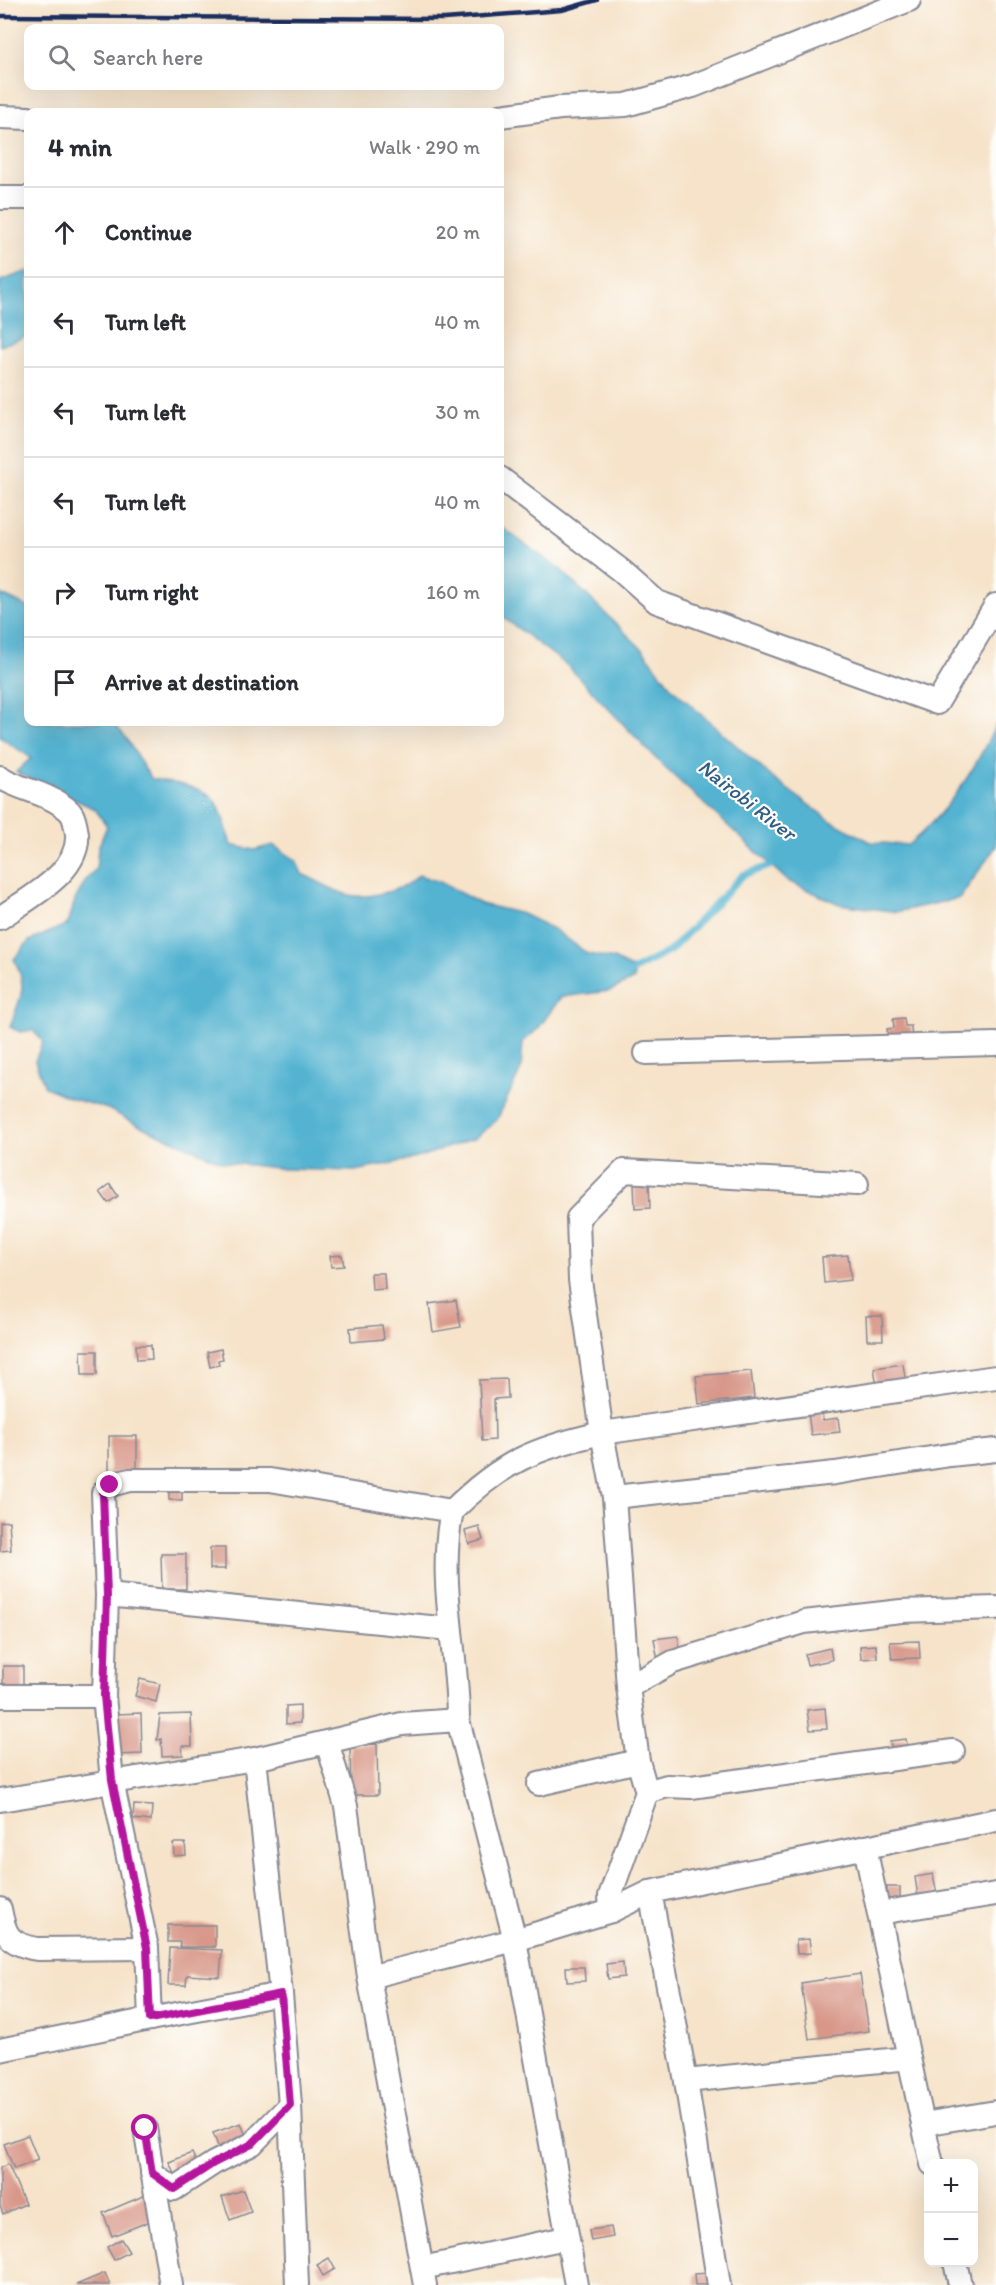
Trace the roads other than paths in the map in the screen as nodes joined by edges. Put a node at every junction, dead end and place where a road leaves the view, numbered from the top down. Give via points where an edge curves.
1 (909, 0) edge
2 (504, 115) edge
3 (0, 117) edge
4 (24, 118) edge
5 (0, 198) edge
6 (24, 198) edge
7 (504, 481) edge
8 (996, 605) edge
9 (0, 777) edge
10 (0, 918) edge
11 (996, 1044) edge
12 (646, 1053) dead end
13 (857, 1184) dead end
14 (996, 1377) edge
15 (602, 1433) junction
16 (996, 1450) edge
17 (614, 1497) junction
18 (452, 1511) junction
19 (107, 1595) junction
20 (996, 1608) edge
21 (450, 1629) junction
22 (628, 1687) junction
23 (0, 1696) edge
24 (104, 1696) junction
25 (458, 1720) junction
26 (327, 1742) junction
27 (953, 1751) dead end
28 (255, 1759) junction
29 (638, 1761) junction
30 (112, 1780) junction
31 (539, 1784) dead end
32 (647, 1792) junction
33 (0, 1800) edge
34 (996, 1820) edge
35 (865, 1847) junction
36 (650, 1892) junction
37 (996, 1894) edge
38 (0, 1909) edge
39 (611, 1911) junction
40 (879, 1914) junction
41 (515, 1940) junction
42 (147, 1948) junction
43 (369, 1977) junction
44 (281, 1994) junction
45 (150, 2019) junction
46 (0, 2050) edge
47 (909, 2058) junction
48 (686, 2081) junction
49 (290, 2105) junction
50 (996, 2112) edge
51 (923, 2124) junction
52 (145, 2128) dead end
53 (931, 2159) edge
54 (152, 2173) junction
55 (566, 2238) junction
56 (956, 2267) edge
57 (423, 2276) edge
58 (171, 2285) edge
59 (297, 2285) edge
60 (576, 2285) edge
61 (719, 2285) edge
62 (960, 2285) edge

1 - 2 street via 670,93 626,105
3 - 4 street
5 - 6 street
7 - 8 street via 657,602 937,703
9 - 10 street via 60,803 73,813 77,833 76,851 64,870
11 - 12 street
13 - 15 street via 624,1171 578,1218 580,1280
14 - 15 street
15 - 17 street
15 - 18 street via 556,1443 517,1458 478,1485
16 - 17 street via 835,1473
17 - 22 street
18 - 19 street via 270,1480 130,1480 110,1485 103,1493
18 - 21 street via 445,1553
19 - 21 street
19 - 24 street
20 - 22 street via 901,1611 804,1622 674,1662
21 - 25 street
22 - 29 street
23 - 24 street
24 - 30 street
25 - 26 street via 402,1724
25 - 41 street
26 - 28 street
26 - 43 street via 346,1806
27 - 32 street via 691,1787 668,1786
28 - 30 street
28 - 44 street
29 - 31 street
29 - 32 street
30 - 33 street
30 - 42 street
32 - 39 street via 610,1896
34 - 35 street
35 - 36 street
35 - 40 street
36 - 39 street
36 - 48 street
37 - 40 street
38 - 42 street via 4,1928 11,1940 21,1946
39 - 41 street
40 - 47 street
41 - 43 street
41 - 55 street
42 - 45 street
43 - 57 street
44 - 45 street
44 - 49 street
45 - 46 street
47 - 48 street
47 - 51 street
48 - 61 street
49 - 54 street via 252,2144 174,2189
49 - 59 street
50 - 51 street
51 - 53 street
52 - 54 street
54 - 58 street
55 - 57 street
55 - 60 street
56 - 62 street

